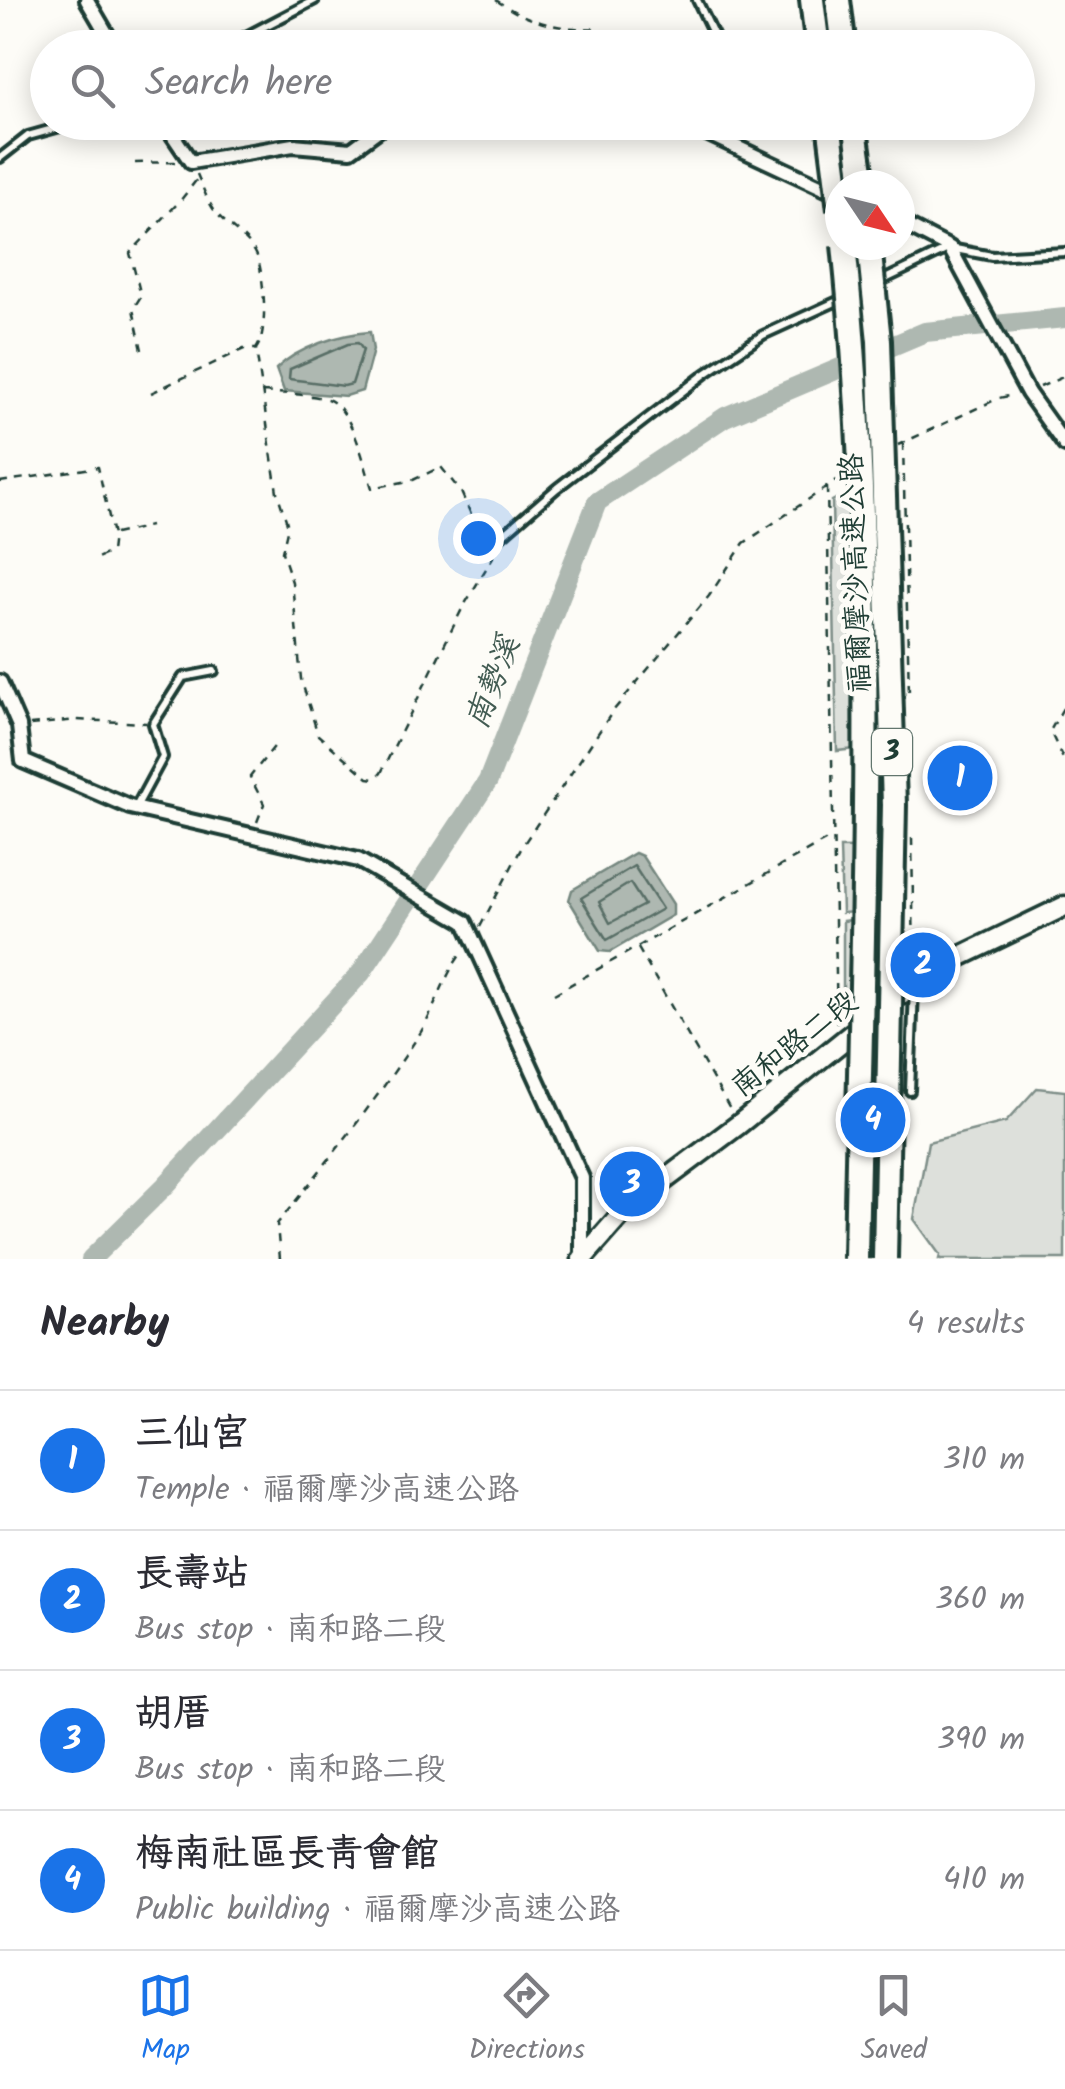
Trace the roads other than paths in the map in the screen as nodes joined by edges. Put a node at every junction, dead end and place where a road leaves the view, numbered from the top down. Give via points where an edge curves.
1 (86, 0) edge
2 (314, 0) edge
3 (696, 0) edge
4 (812, 0) edge
5 (838, 0) edge
6 (105, 30) edge
7 (257, 30) edge
8 (711, 30) edge
9 (816, 30) edge
10 (842, 30) edge
11 (30, 135) edge
12 (177, 140) edge
13 (364, 140) edge
14 (729, 140) edge
15 (831, 140) edge
16 (856, 140) edge
17 (0, 158) edge
18 (835, 170) edge
19 (860, 170) edge
20 (825, 189) edge
21 (915, 230) edge
22 (950, 248) junction
23 (1065, 252) edge
24 (846, 260) edge
25 (871, 260) edge
26 (1065, 445) edge
27 (490, 547) road end
28 (214, 672) dead end
29 (0, 682) edge
30 (136, 808) junction
31 (1064, 910) edge
32 (914, 983) junction
33 (910, 1091) dead end
34 (582, 1259) edge
35 (856, 1259) edge
36 (885, 1259) edge

1 - 6 street
2 - 7 lane
3 - 8 lane
4 - 9 highway
5 - 10 highway
11 - 17 lane
12 - 13 street via 192,162 293,145 350,150
14 - 20 street
15 - 18 highway, bridge
16 - 19 highway
21 - 22 street
22 - 23 lane via 992,256
22 - 26 street via 1027,390
22 - 27 lane via 763,335 629,430
24 - 35 highway, 福爾摩沙高速公路 / 3, bridge via 861,490 865,760
25 - 36 highway, 福爾摩沙高速公路 / 3, bridge via 894,805
28 - 30 lane via 183,677 153,724 162,757
29 - 30 street via 20,726 24,761
30 - 34 street via 358,860 465,922 582,1178
31 - 32 main road, 南和路二段
32 - 33 lane
32 - 34 main road, 南和路二段 via 627,1208

